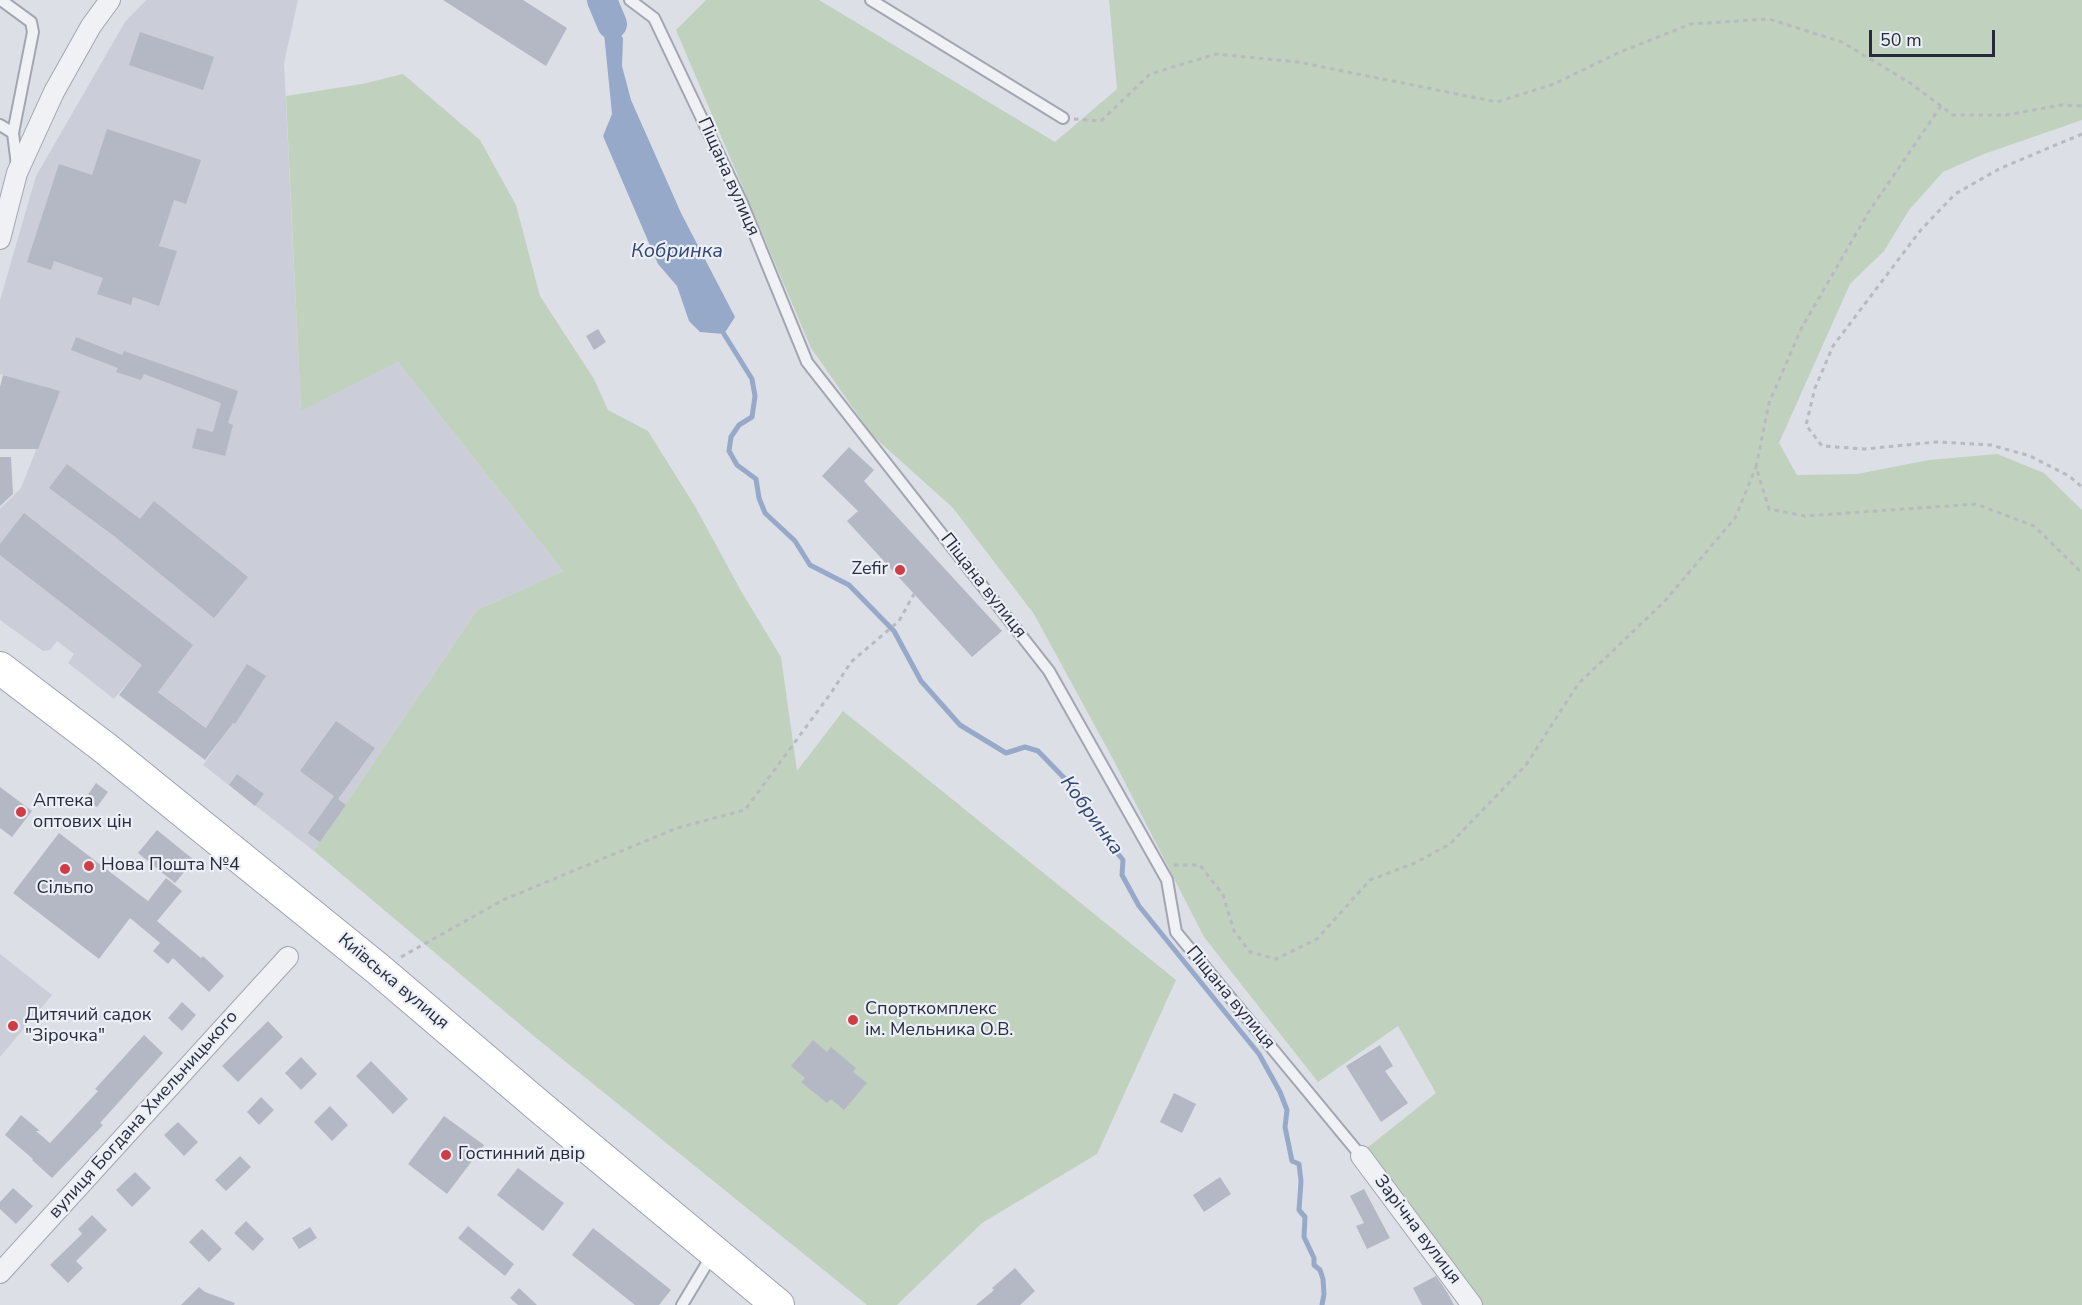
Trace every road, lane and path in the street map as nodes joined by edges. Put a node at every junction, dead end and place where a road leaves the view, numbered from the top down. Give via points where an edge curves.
1 (0, 0) edge
2 (110, 0) edge
3 (630, 0) edge
4 (871, 0) edge
5 (1941, 106) junction
6 (2082, 106) edge
7 (1064, 118) joint
8 (0, 125) edge
9 (13, 133) junction
10 (2082, 134) edge
11 (17, 173) junction
12 (0, 238) edge
13 (1756, 467) junction
14 (2082, 487) edge
15 (2082, 573) edge
16 (914, 594) dead end
17 (0, 668) edge
18 (1162, 872) junction
19 (288, 957) dead end
20 (378, 969) junction
21 (1361, 1156) joint
22 (713, 1252) junction
23 (0, 1273) edge
24 (682, 1305) edge
25 (778, 1305) edge
26 (1472, 1305) edge

1 - 9 lane via 31,22 33,32
2 - 11 street via 54,92
3 - 18 lane, Піщана вулиця via 654,18 742,204 807,362 1049,670
4 - 7 lane
5 - 6 path via 1953,115 2006,115 2061,105
5 - 7 path via 1842,42 1768,19 1691,24 1554,84 1497,102 1299,62 1216,54 1150,74 1101,121
5 - 13 path via 1868,213 1801,329 1769,403
8 - 9 lane
9 - 11 lane
10 - 14 path via 1999,169 1955,194 1920,231 1833,346 1815,388 1806,425 1822,446 1865,449 1935,442 1991,445 2030,456
11 - 12 street
13 - 15 path via 1769,509 1805,516 1976,504 2034,526
13 - 18 path via 1735,518 1664,602 1578,684 1526,765 1450,844 1370,880 1317,939 1276,959 1250,952 1234,931 1223,895 1200,866 1176,864
16 - 20 path via 899,621 852,662 745,810 677,828 503,900
17 - 20 main road, Київська вулиця
18 - 21 lane, Піщана вулиця via 1167,880 1176,932
19 - 23 street, вулиця Богдана Хмельницького
20 - 22 main road, Київська вулиця
21 - 26 street, Зарічна вулиця
22 - 24 lane
22 - 25 main road, Київська вулиця

